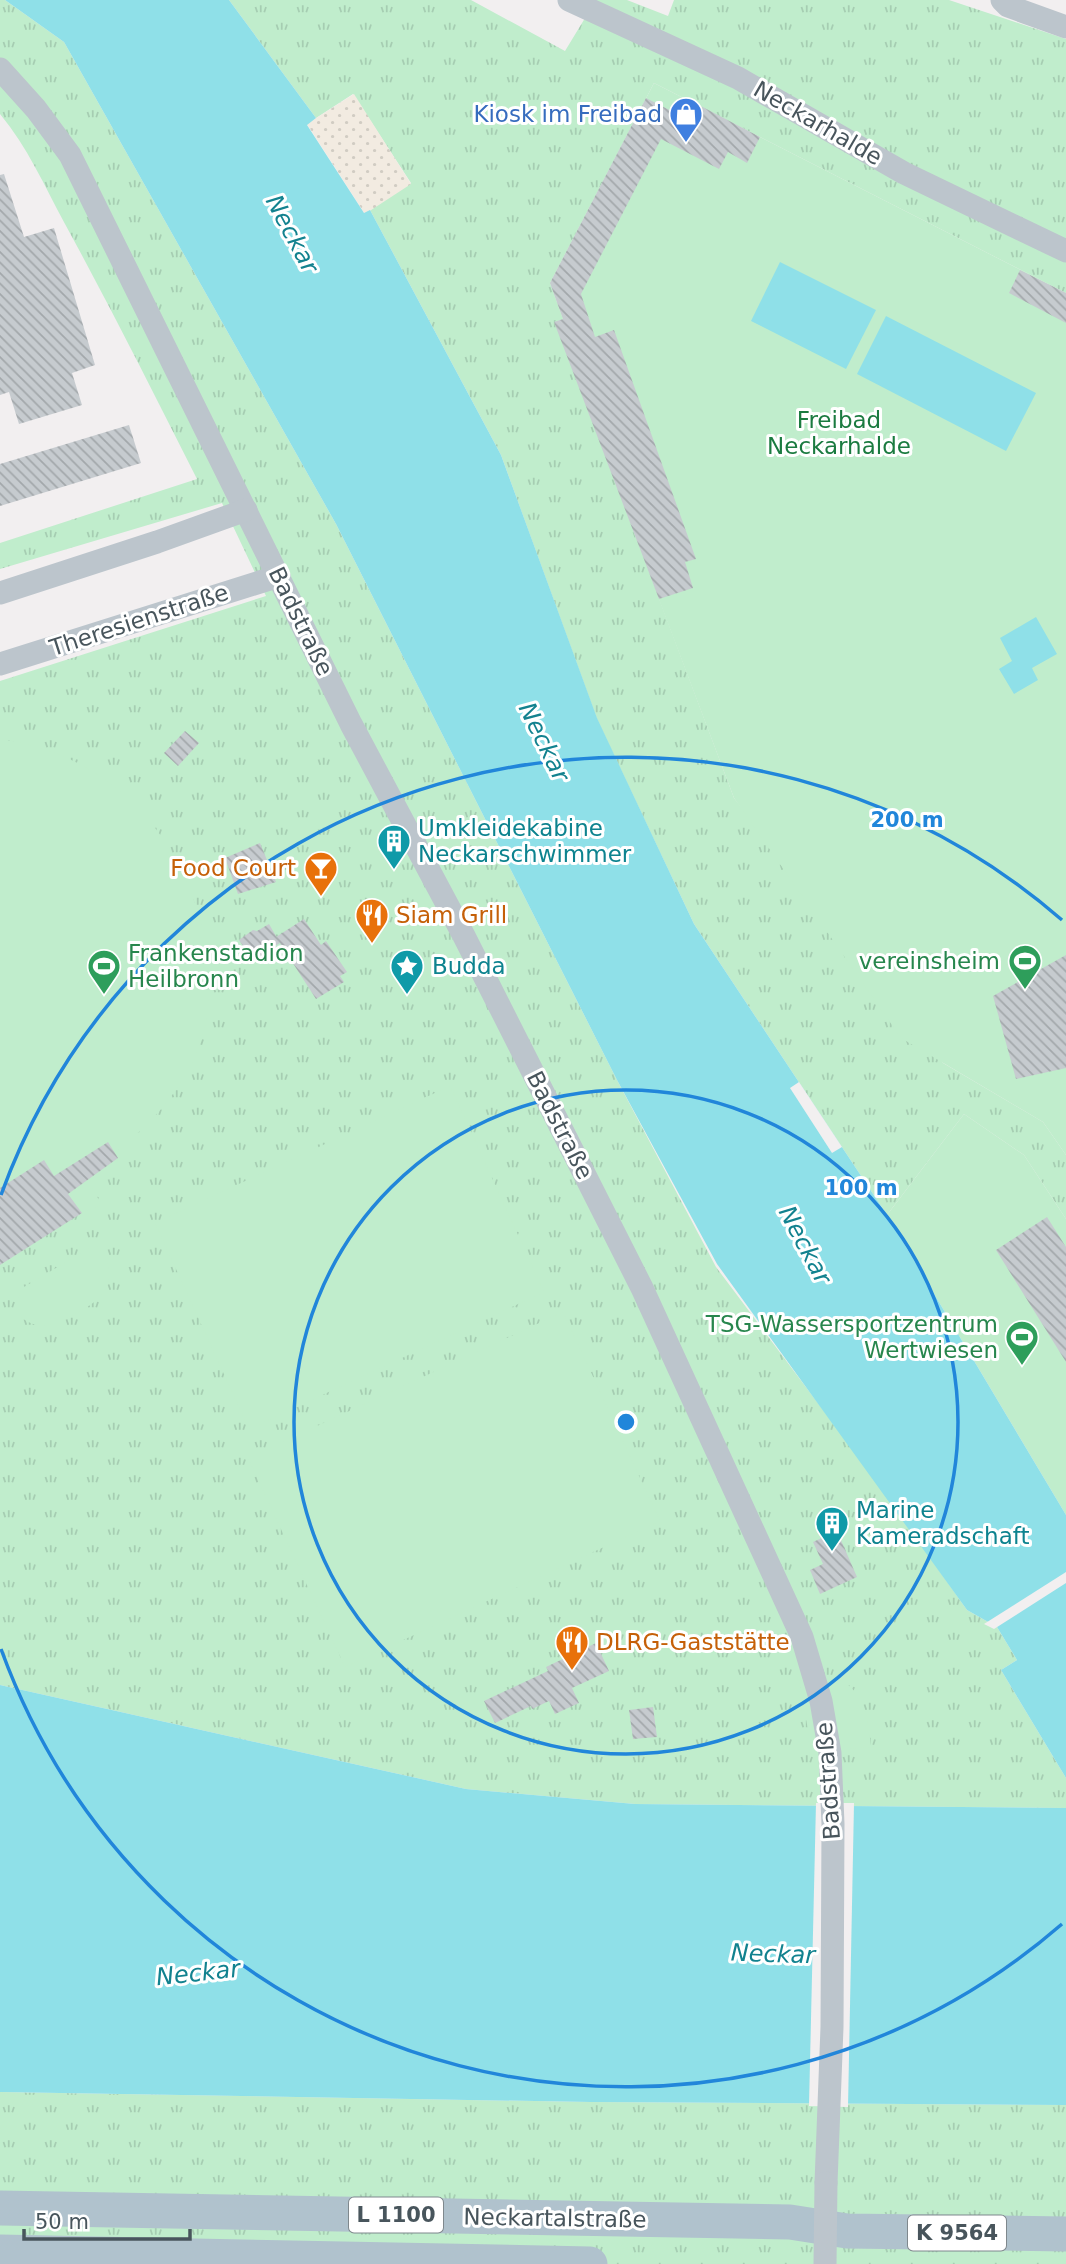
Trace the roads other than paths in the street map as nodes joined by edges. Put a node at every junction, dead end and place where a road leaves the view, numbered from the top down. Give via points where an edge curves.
1 (569, 0) edge
2 (1002, 0) edge
3 (1066, 27) edge
4 (0, 69) edge
5 (1066, 251) edge
6 (246, 510) junction
7 (279, 576) junction
8 (0, 593) edge
9 (0, 664) edge
10 (1, 2208) edge
11 (790, 2222) joint
12 (1066, 2234) edge
13 (0, 2252) edge
14 (590, 2264) edge
15 (825, 2264) edge

1 - 5 street, Neckarhalde via 738,78 904,173
2 - 3 street
4 - 6 street, Badstraße via 70,155
6 - 7 street, Badstraße
6 - 8 street
7 - 9 street, Theresienstraße
7 - 15 street, Badstraße, bridge via 642,1288 802,1637 821,1701 831,1765 832,2027
10 - 11 main road, Neckartalstraße / L 1100
11 - 12 main road, Neckartalstraße / K 9564 via 847,2231
13 - 14 main road, Neckartalstraße / L 1100

